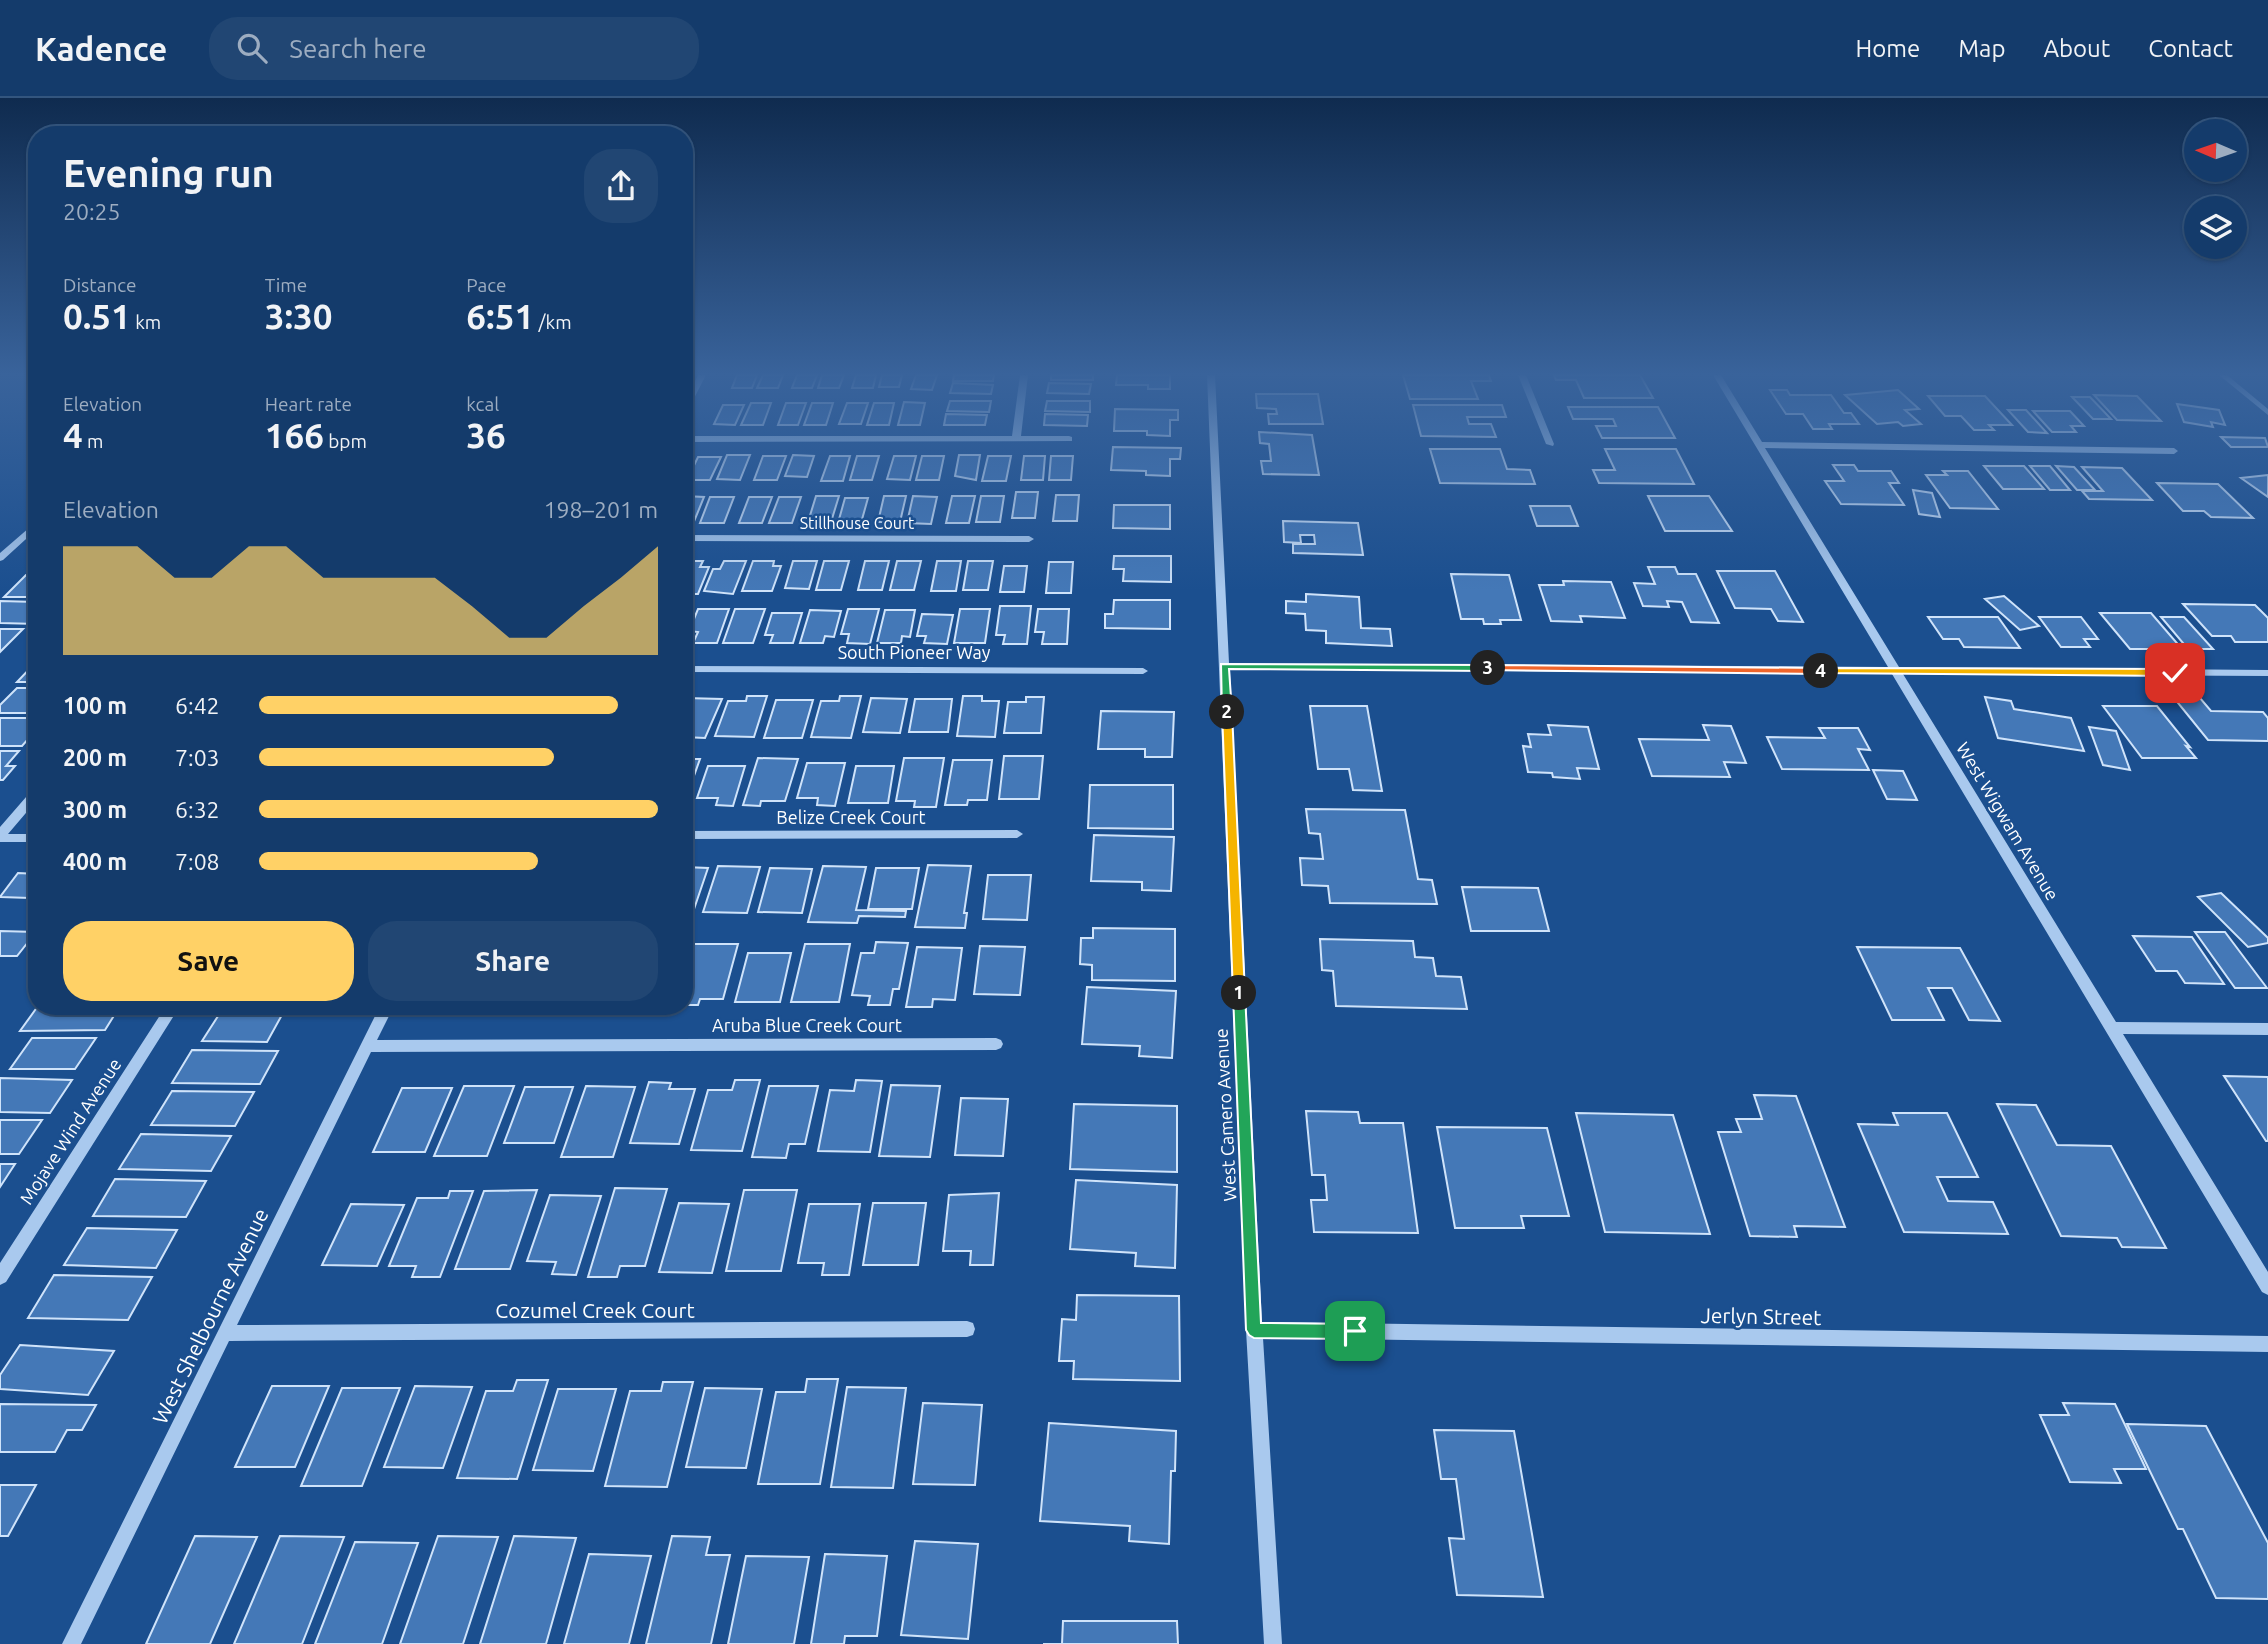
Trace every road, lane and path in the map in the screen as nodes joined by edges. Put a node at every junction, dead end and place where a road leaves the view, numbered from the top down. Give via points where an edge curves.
1 (1214, 447) edge
2 (1761, 447) edge
3 (1938, 447) edge
4 (2174, 450) dead end
5 (28, 532) edge
6 (693, 538) edge
7 (1030, 539) dead end
8 (0, 558) edge
9 (1224, 666) junction
10 (693, 669) edge
11 (1143, 671) dead end
12 (1898, 672) junction
13 (2268, 673) edge
14 (28, 803) edge
15 (1017, 834) dead end
16 (693, 835) edge
17 (0, 836) edge
18 (28, 838) edge
19 (167, 1015) edge
20 (382, 1015) edge
21 (2113, 1028) junction
22 (2268, 1029) edge
23 (996, 1044) dead end
24 (367, 1046) junction
25 (0, 1277) edge
26 (2268, 1287) edge
27 (967, 1329) dead end
28 (1254, 1330) junction
29 (224, 1334) junction
30 (2268, 1344) edge
31 (71, 1644) edge
32 (1273, 1644) edge

1 - 9 street, West Camero Avenue
2 - 12 street, West Wigwam Avenue
3 - 4 street
5 - 8 street
6 - 7 street, Stillhouse Court
9 - 12 street
9 - 28 street, West Camero Avenue
10 - 11 street, South Pioneer Way
12 - 13 street
12 - 21 street, West Wigwam Avenue
14 - 17 street
15 - 16 street, Belize Creek Court
17 - 18 street
19 - 25 street, Mojave Wind Avenue
20 - 24 street, West Shelbourne Avenue
21 - 22 street
21 - 26 street, West Wigwam Avenue
23 - 24 street, Aruba Blue Creek Court
24 - 29 street, West Shelbourne Avenue
27 - 29 street, Cozumel Creek Court
28 - 30 street, Jerlyn Street
28 - 32 street, West Camero Avenue
29 - 31 street, West Shelbourne Avenue

